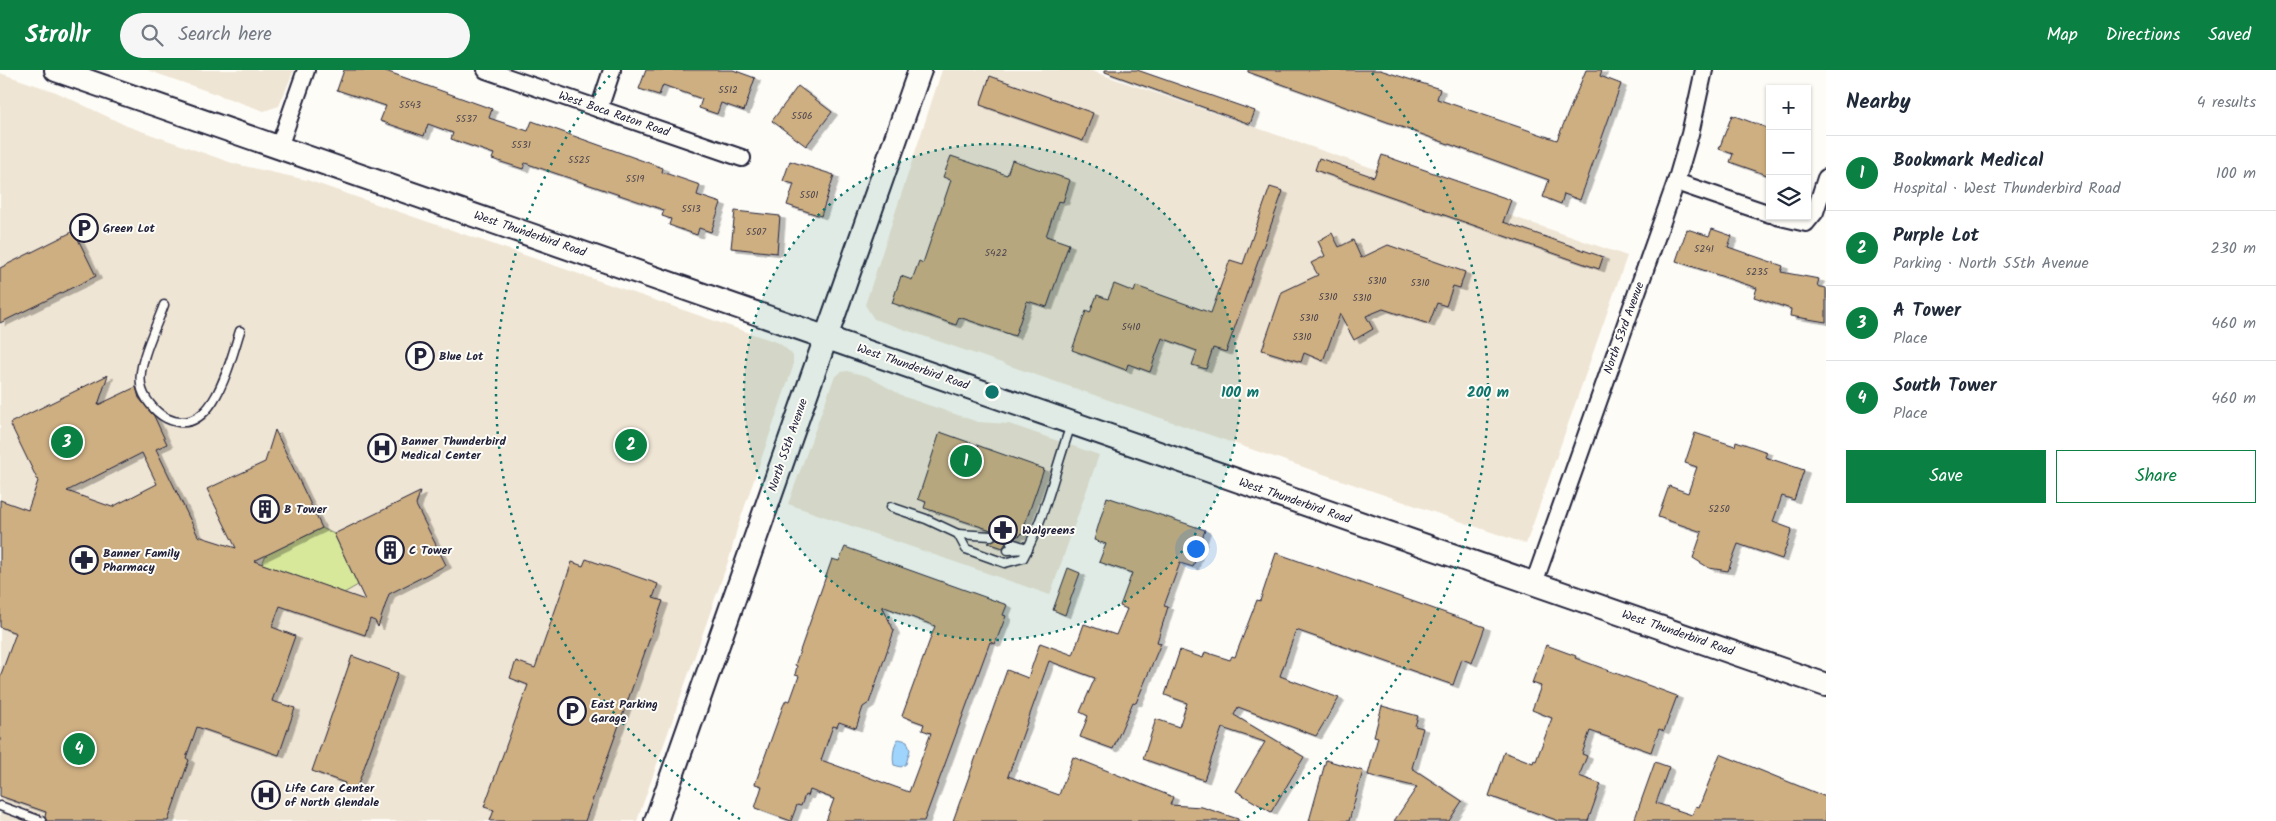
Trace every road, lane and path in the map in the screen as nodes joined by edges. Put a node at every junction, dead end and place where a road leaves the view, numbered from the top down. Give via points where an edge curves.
1 (56, 70) edge
2 (306, 70) edge
3 (486, 70) edge
4 (612, 70) edge
5 (920, 70) edge
6 (1704, 70) edge
7 (599, 109) junction
8 (279, 147) junction
9 (742, 158) dead end
10 (1826, 178) edge
11 (1676, 182) junction
12 (1766, 213) edge
13 (1811, 218) edge
14 (1793, 220) edge
15 (1809, 220) edge
16 (164, 305) dead end
17 (240, 331) dead end
18 (826, 337) junction
19 (1072, 423) junction
20 (891, 507) dead end
21 (958, 534) junction
22 (987, 539) dead end
23 (1009, 546) dead end
24 (1028, 548) junction
25 (1534, 583) junction
26 (1826, 685) edge
27 (0, 806) edge
28 (41, 821) edge
29 (656, 821) edge

1 - 8 main road, West Thunderbird Road
2 - 8 street
3 - 7 street, West Boca Raton Road
4 - 7 street
5 - 18 main road, North 55th Avenue
6 - 11 street, North 53rd Avenue
7 - 9 street, West Boca Raton Road
8 - 18 main road, West Thunderbird Road
10 - 13 street via 1816,212
11 - 12 street
11 - 25 street, North 53rd Avenue
14 - 15 street via 1806,223
16 - 17 lane via 146,356 141,385 156,411 171,420 188,421 198,417 214,401
18 - 19 main road, West Thunderbird Road
18 - 29 main road, North 55th Avenue
19 - 24 lane
19 - 25 main road, West Thunderbird Road
20 - 21 lane
21 - 22 lane
21 - 24 lane via 966,548 1005,563 1023,558
23 - 24 lane
25 - 26 main road, West Thunderbird Road
27 - 28 lane

